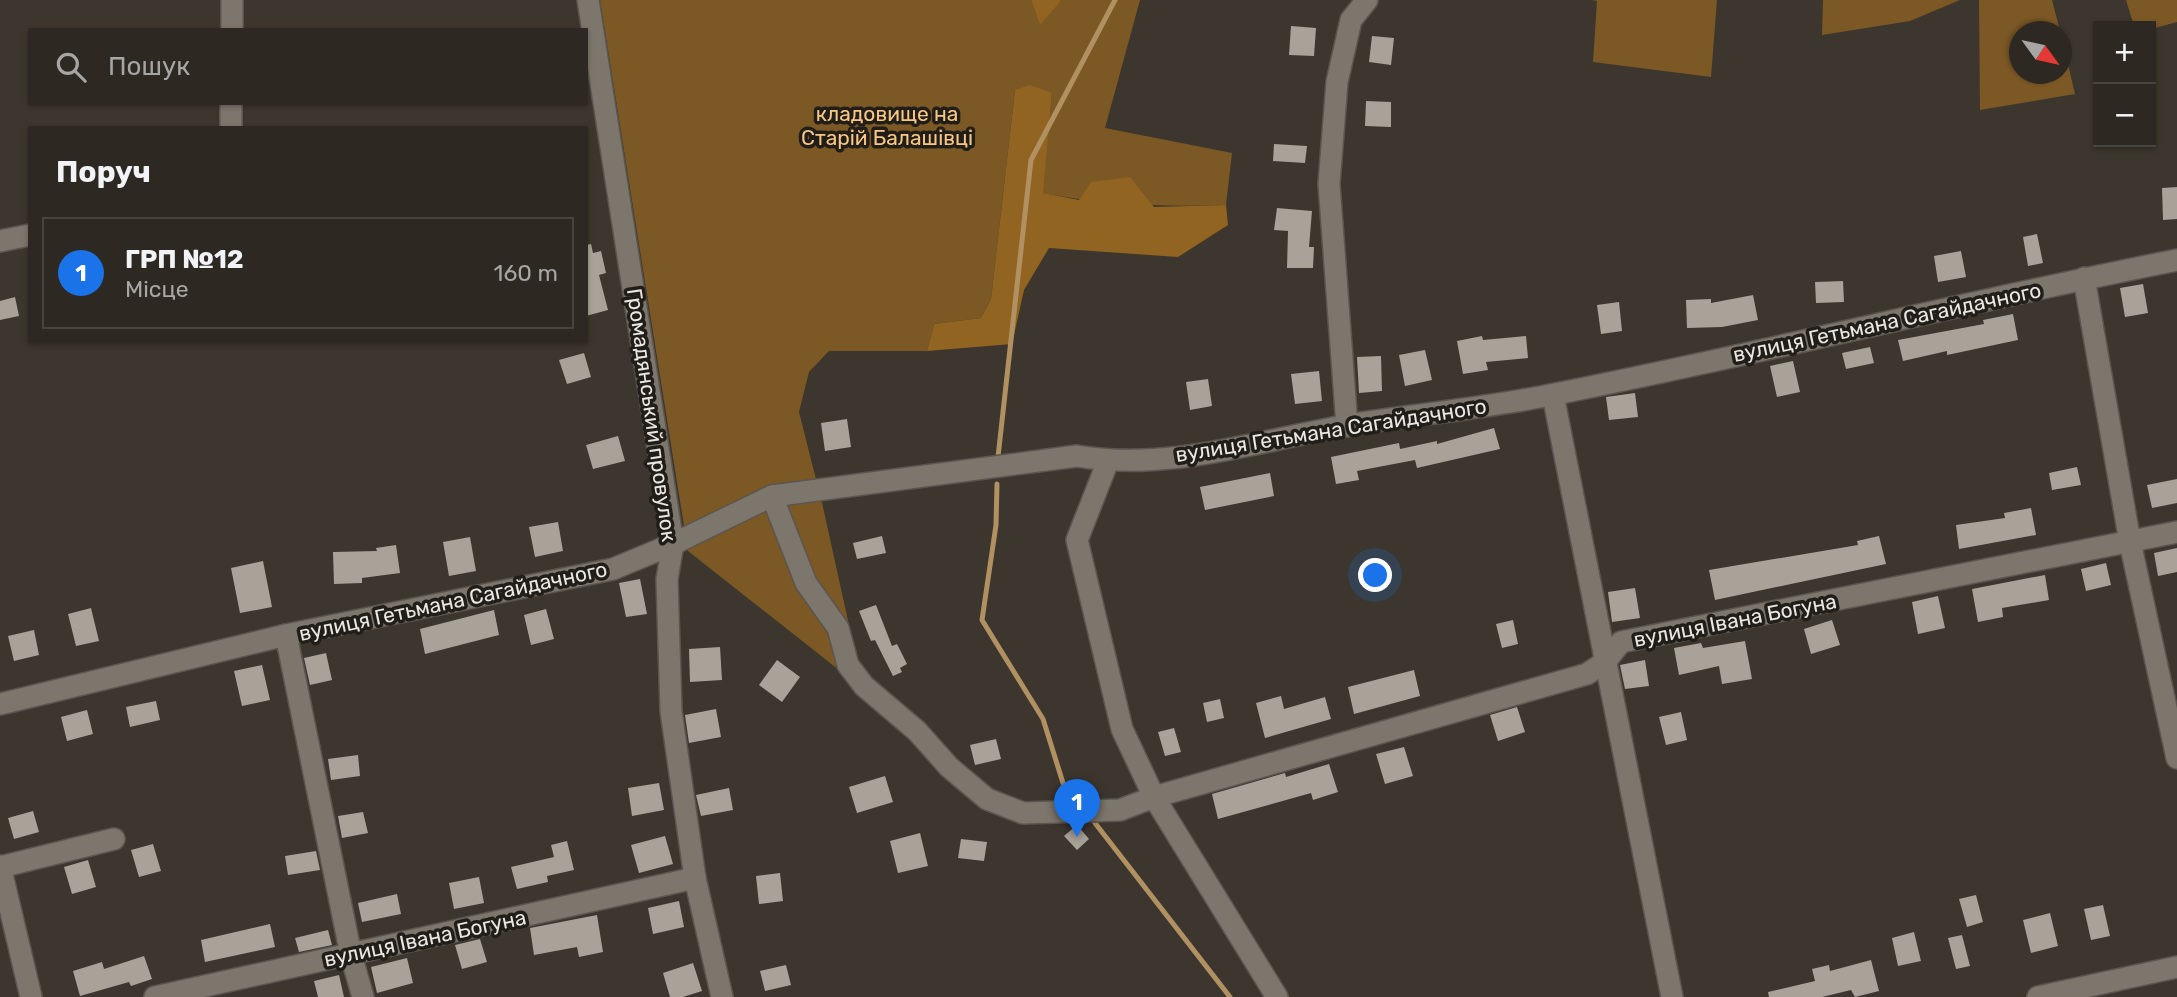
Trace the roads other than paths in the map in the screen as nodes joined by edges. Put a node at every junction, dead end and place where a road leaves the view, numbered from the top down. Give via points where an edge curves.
1 (232, 0) edge
2 (588, 0) edge
3 (1367, 0) edge
4 (232, 28) edge
5 (231, 105) edge
6 (231, 126) edge
7 (28, 235) edge
8 (0, 241) edge
9 (2177, 260) edge
10 (2084, 278) junction
11 (1553, 395) junction
12 (1347, 426) junction
13 (1108, 461) junction
14 (772, 496) junction
15 (2177, 532) edge
16 (2130, 542) junction
17 (673, 544) junction
18 (286, 635) junction
19 (1605, 662) junction
20 (0, 704) edge
21 (2177, 758) edge
22 (1154, 797) junction
23 (114, 839) dead end
24 (0, 867) edge
25 (695, 878) junction
26 (351, 955) junction
27 (2177, 967) edge
28 (31, 997) edge
29 (155, 997) edge
30 (363, 997) edge
31 (722, 997) edge
32 (1278, 997) edge
33 (1672, 997) edge
34 (2038, 997) edge

1 - 4 street
2 - 17 street, Громадянський провулок
3 - 12 street via 1351,20 1337,82 1329,184
5 - 6 street
7 - 8 street
9 - 10 street, вулиця Гетьмана Сагайдачного
10 - 11 street, вулиця Гетьмана Сагайдачного
10 - 16 street
11 - 12 street, вулиця Гетьмана Сагайдачного
11 - 19 street
12 - 13 street, вулиця Гетьмана Сагайдачного via 1206,454
13 - 14 street, вулиця Гетьмана Сагайдачного via 1077,456
13 - 22 street via 1077,540 1122,729
14 - 17 street, вулиця Гетьмана Сагайдачного
14 - 22 street via 806,583 838,628 848,665 864,686 917,731 948,768 988,799 1023,813 1120,810
15 - 16 street, вулиця Івана Богуна
16 - 19 street, вулиця Івана Богуна via 1621,642
16 - 21 street
17 - 18 street, вулиця Гетьмана Сагайдачного via 613,569
17 - 25 street, Громадянський провулок via 667,579 671,711
18 - 20 street, вулиця Гетьмана Сагайдачного
18 - 26 street
19 - 22 street, вулиця Івана Богуна via 1587,674
19 - 33 street
22 - 32 street
23 - 24 street
24 - 28 street
25 - 26 street, вулиця Івана Богуна
25 - 31 street, Громадянський провулок
26 - 29 street, вулиця Івана Богуна
26 - 30 street
27 - 34 street

